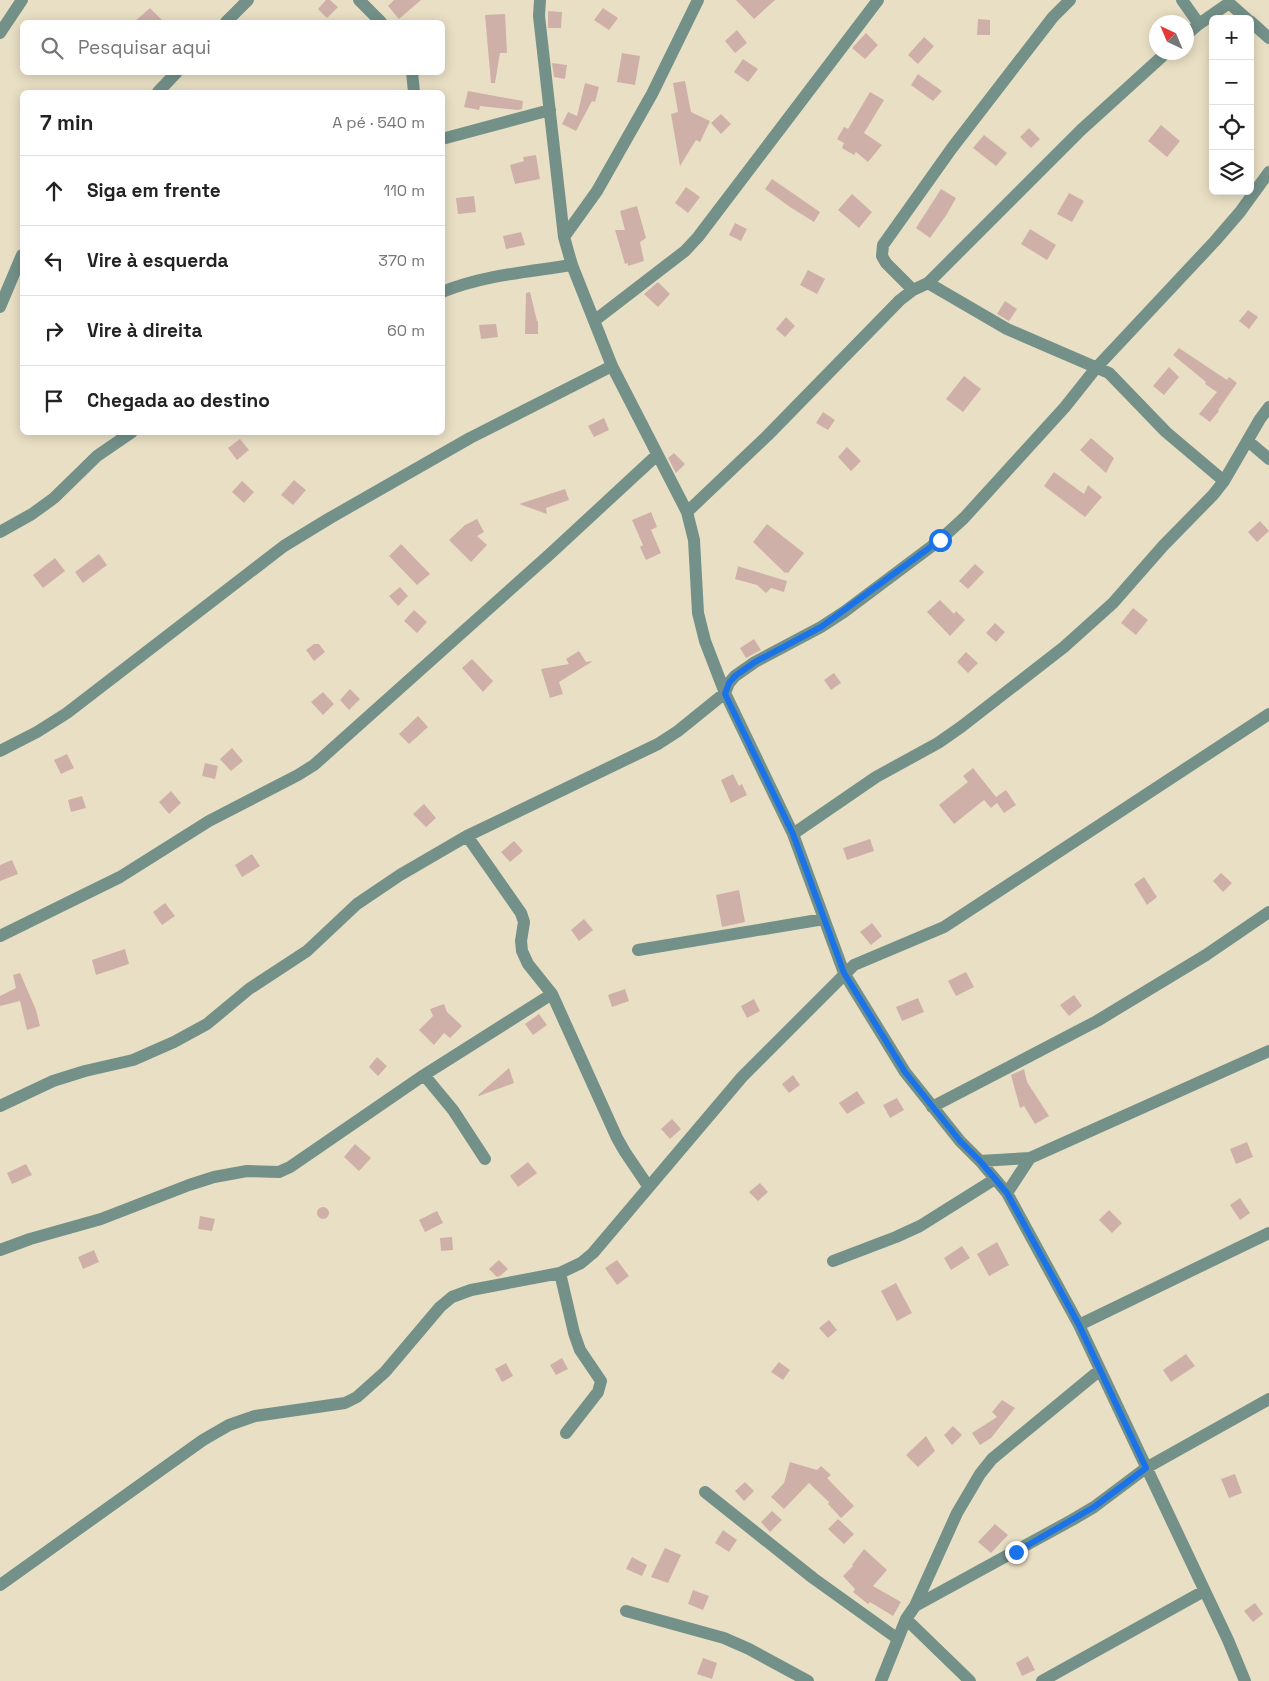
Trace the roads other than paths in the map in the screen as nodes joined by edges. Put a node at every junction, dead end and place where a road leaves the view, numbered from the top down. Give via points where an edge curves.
1 (22, 0) edge
2 (248, 0) edge
3 (359, 0) edge
4 (540, 0) edge
5 (698, 0) edge
6 (878, 0) edge
7 (1070, 0) edge
8 (1182, 0) edge
9 (1231, 2) edge
10 (1243, 15) edge
11 (228, 20) edge
12 (378, 20) edge
13 (1199, 24) junction
14 (1254, 25) edge
15 (1194, 28) edge
16 (0, 33) edge
17 (1269, 38) edge
18 (1158, 60) edge
19 (174, 75) edge
20 (412, 75) edge
21 (160, 90) edge
22 (414, 90) edge
23 (550, 110) junction
24 (445, 138) edge
25 (1269, 172) edge
26 (564, 237) junction
27 (20, 260) edge
28 (572, 265) junction
29 (928, 283) junction
30 (913, 290) junction
31 (445, 291) edge
32 (0, 307) edge
33 (594, 321) junction
34 (612, 366) junction
35 (1096, 368) junction
36 (1269, 407) edge
37 (128, 435) edge
38 (1248, 441) junction
39 (657, 455) junction
40 (1269, 459) edge
41 (1224, 482) junction
42 (687, 512) junction
43 (0, 532) edge
44 (725, 694) junction
45 (1269, 714) edge
46 (0, 751) edge
47 (793, 834) junction
48 (466, 836) junction
49 (1269, 912) edge
50 (824, 919) junction
51 (0, 936) edge
52 (638, 950) dead end
53 (844, 973) junction
54 (552, 994) junction
55 (1269, 1051) edge
56 (424, 1075) junction
57 (0, 1106) edge
58 (932, 1107) junction
59 (1030, 1158) junction
60 (485, 1159) dead end
61 (980, 1161) junction
62 (994, 1179) junction
63 (648, 1186) junction
64 (1007, 1193) junction
65 (1269, 1232) edge
66 (0, 1250) edge
67 (833, 1261) dead end
68 (560, 1273) junction
69 (1079, 1325) junction
70 (1100, 1370) junction
71 (1269, 1399) edge
72 (566, 1433) dead end
73 (1146, 1468) junction
74 (705, 1492) dead end
75 (0, 1585) edge
76 (1204, 1591) junction
77 (915, 1606) junction
78 (626, 1611) dead end
79 (906, 1619) junction
80 (898, 1639) junction
81 (808, 1681) edge
82 (881, 1681) edge
83 (970, 1681) edge
84 (1042, 1681) edge
85 (1245, 1681) edge

1 - 16 street
2 - 11 street
3 - 12 street
4 - 23 street
5 - 26 street via 652,94 597,191
6 - 33 street via 686,251
7 - 30 street via 1053,17 976,117 883,245 882,256 886,263
8 - 13 street
9 - 10 street
9 - 13 street
13 - 15 street
14 - 17 street
18 - 29 street via 1081,130
19 - 21 street
20 - 22 street
23 - 24 street
23 - 26 street
25 - 35 street via 1215,241
26 - 28 street
27 - 32 street
28 - 31 street via 481,279
28 - 33 street
29 - 30 street
29 - 35 street via 1007,329
30 - 42 street via 768,436
33 - 34 street
34 - 39 street
34 - 46 street via 470,438 284,546 67,714
35 - 41 street via 1109,373 1166,432
35 - 44 street via 1065,407 940,540 821,627 735,676
36 - 38 street
37 - 43 street via 98,456 54,498
38 - 40 street
38 - 41 street
39 - 42 street
39 - 51 street via 314,765 209,821 120,877
41 - 47 street via 1113,602 1064,647 961,728 876,777
42 - 44 street via 694,540 698,613
44 - 47 street
44 - 48 street via 658,744
45 - 53 street via 944,926 860,962
47 - 50 street
48 - 54 street via 521,913 524,922 522,951 528,964
48 - 57 street via 357,904 308,951 249,989 208,1024 155,1052 53,1082
49 - 58 street via 1206,955 1097,1021
50 - 52 street
50 - 53 street
53 - 58 street via 905,1072
53 - 63 street via 742,1076
54 - 56 street
54 - 63 street via 617,1138
55 - 59 street
56 - 60 street via 453,1110
56 - 66 street via 279,1172 247,1171 214,1177 101,1219
58 - 61 street
59 - 61 street
59 - 64 street
61 - 62 street
62 - 64 street
62 - 67 street via 920,1226
63 - 68 street via 593,1253
64 - 69 street
65 - 69 street
68 - 72 street via 580,1350 601,1381 598,1392
68 - 75 street via 470,1290 452,1298 440,1306 385,1372 357,1397 345,1403 255,1416 229,1425 203,1440
69 - 70 street
70 - 73 street
70 - 77 street via 992,1459 980,1474 957,1513
71 - 73 street
73 - 76 street
73 - 77 street via 1094,1507
74 - 80 street via 813,1578
76 - 84 street
76 - 85 street
77 - 79 street
78 - 81 street via 724,1638
79 - 80 street
79 - 83 street
80 - 82 street

